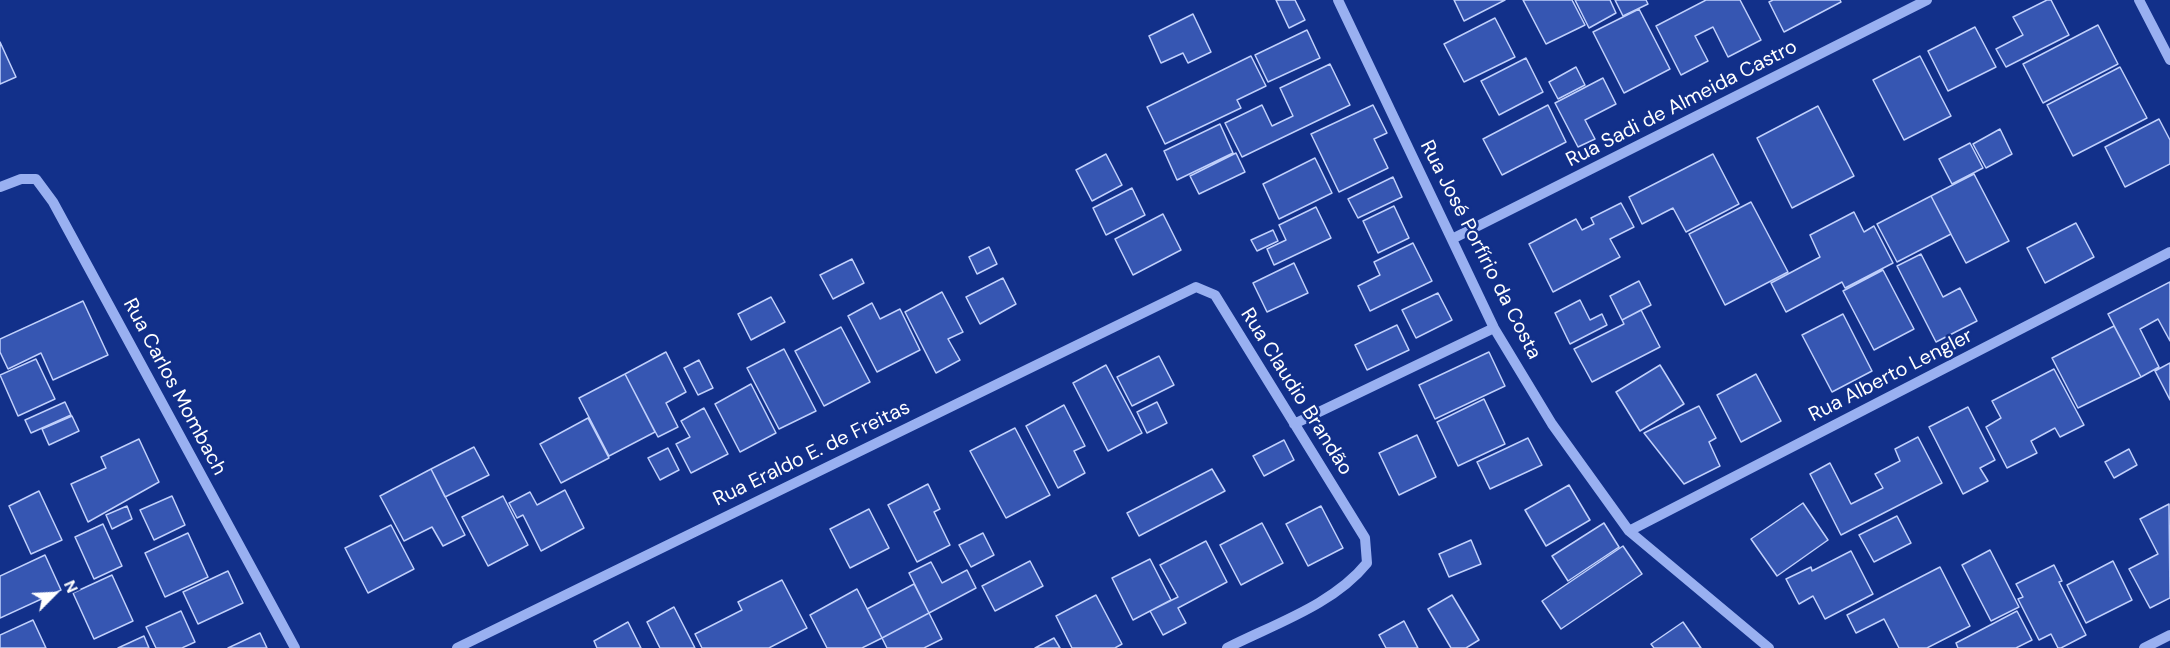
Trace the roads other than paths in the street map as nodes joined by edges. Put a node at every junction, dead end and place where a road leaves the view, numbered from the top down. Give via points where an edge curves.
1 (1338, 0) edge
2 (1927, 0) edge
3 (2139, 0) edge
4 (2170, 60) edge
5 (0, 187) edge
6 (1452, 239) junction
7 (2170, 252) edge
8 (1182, 292) joint
9 (1494, 328) junction
10 (1293, 424) junction
11 (1629, 531) junction
12 (2170, 635) edge
13 (295, 648) edge
14 (458, 648) edge
15 (1227, 648) edge
16 (1769, 648) edge
17 (2144, 648) edge

1 - 6 street, Rua José Porfírio da Costa
2 - 6 street, Rua Sadi de Almeida Castro
3 - 4 street
5 - 13 street, Rua Carlos Mombach via 21,179 36,179 53,202
6 - 9 street, Rua José Porfírio da Costa
7 - 11 street, Rua Alberto Lengler
8 - 10 street, Rua Claudio Brandão via 1196,287 1215,295
8 - 14 street, Rua Eraldo E. de Freitas
9 - 10 street
9 - 11 street, Rua José Porfírio da Costa via 1552,424
10 - 15 street, Rua Claudio Brandão via 1365,538 1367,563 1334,595
11 - 16 street, Rua José Porfírio da Costa
12 - 17 street

